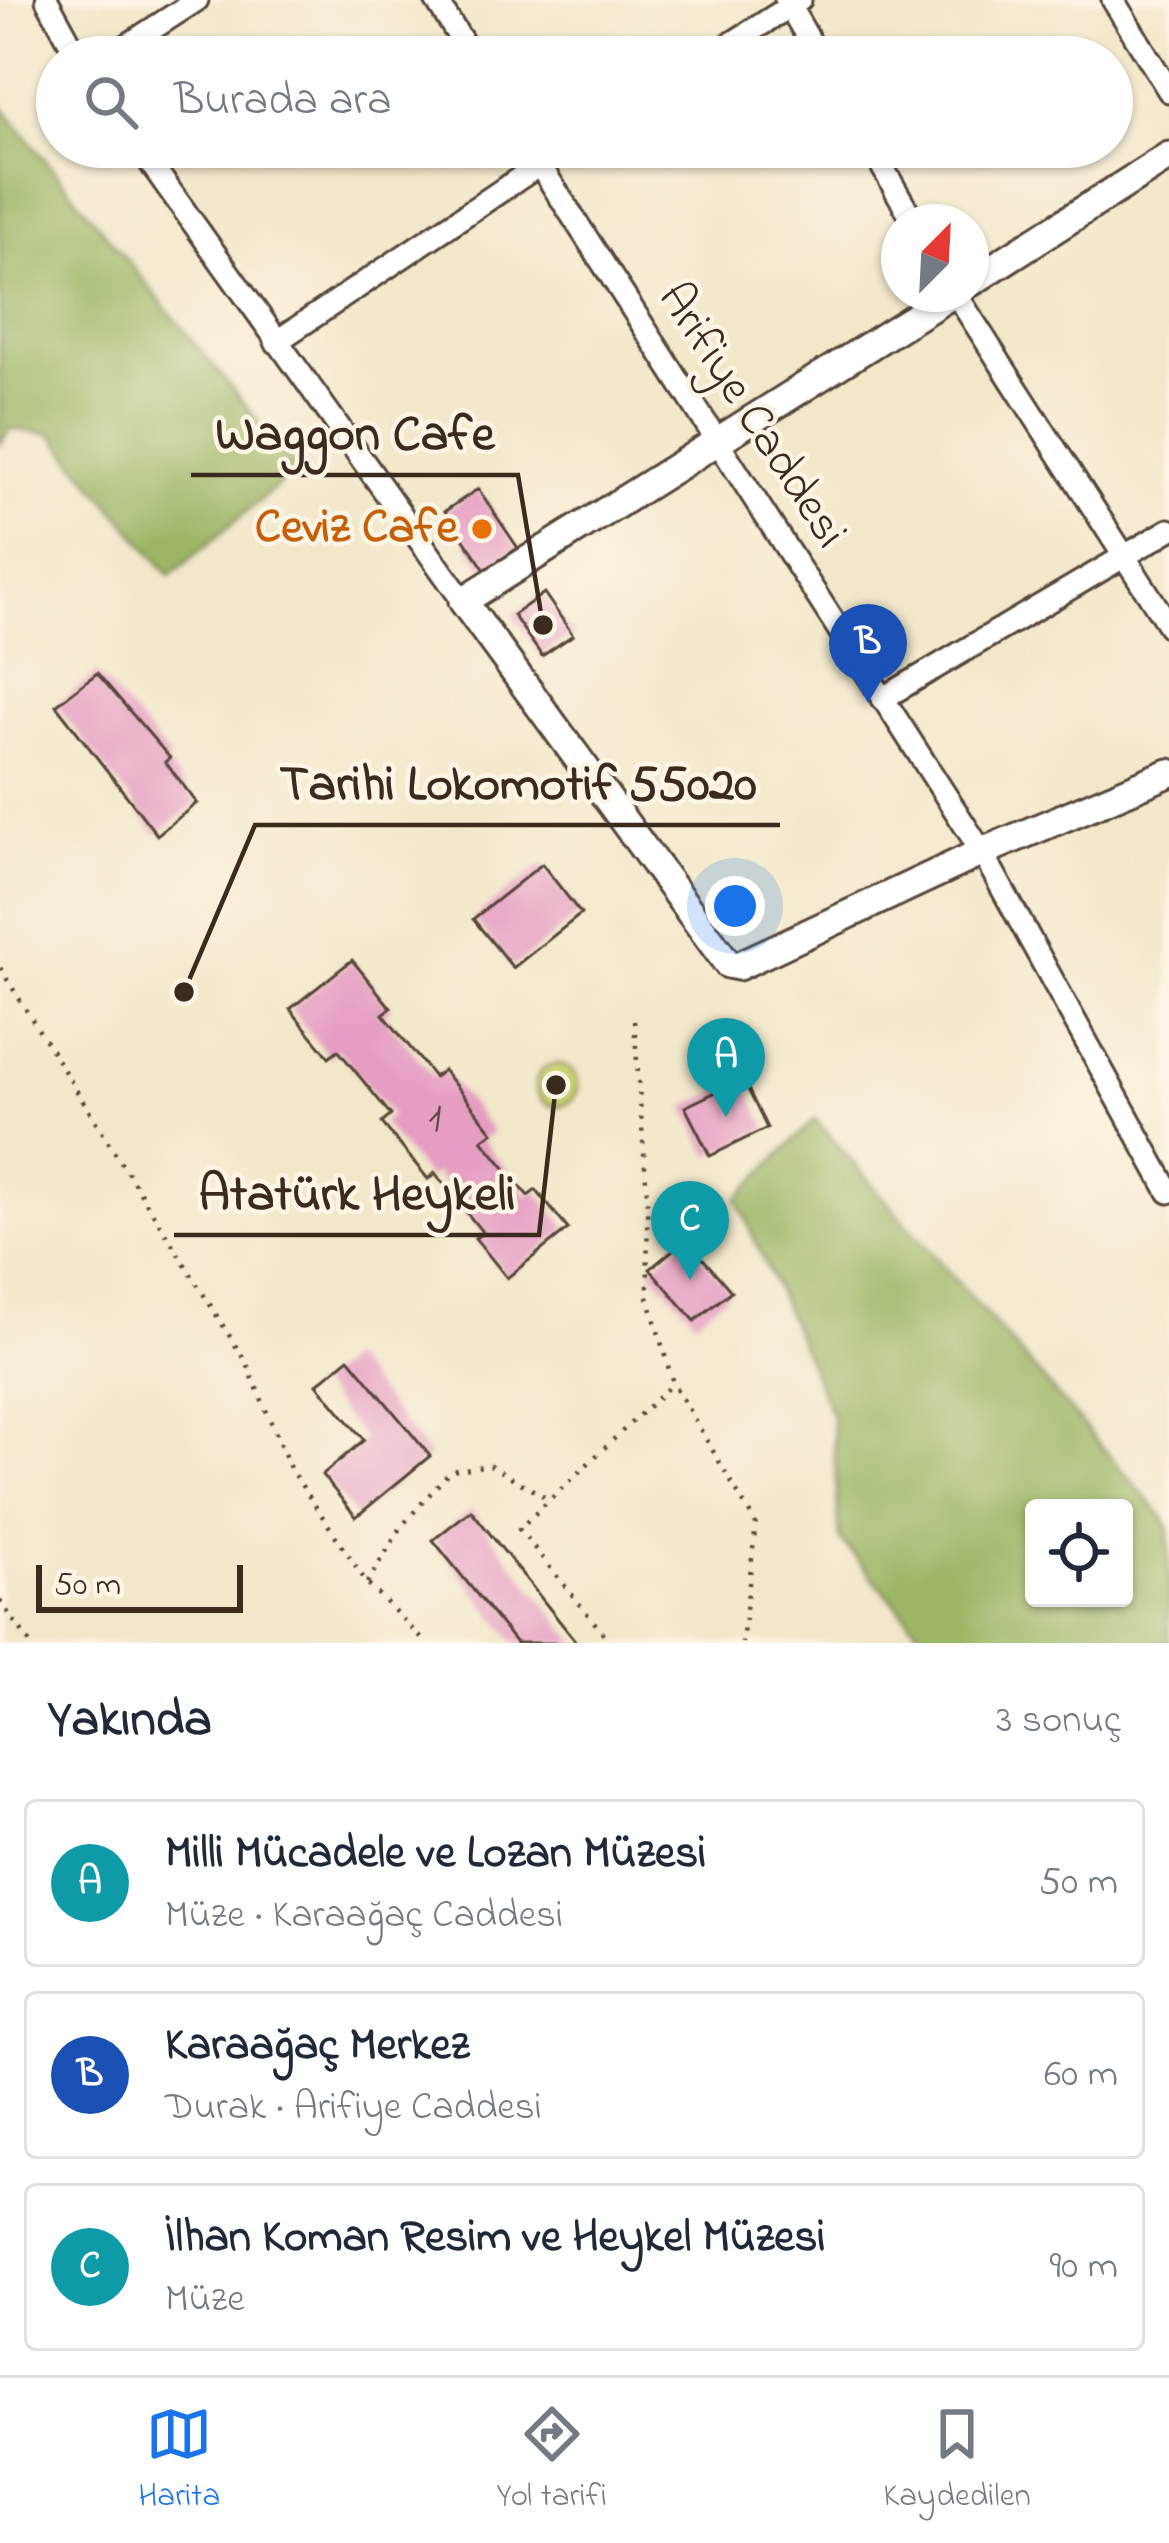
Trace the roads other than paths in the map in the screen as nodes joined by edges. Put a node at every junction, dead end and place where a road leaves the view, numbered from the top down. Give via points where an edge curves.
1 (47, 0) edge
2 (197, 0) edge
3 (436, 0) edge
4 (1113, 0) edge
5 (792, 2) edge
6 (67, 36) edge
7 (142, 36) edge
8 (459, 36) edge
9 (741, 36) edge
10 (809, 36) edge
11 (1169, 91) edge
12 (1169, 156) edge
13 (154, 168) edge
14 (516, 168) edge
15 (541, 168) edge
16 (883, 168) edge
17 (904, 204) edge
18 (989, 271) edge
19 (924, 312) edge
20 (966, 312) edge
21 (276, 342) junction
22 (717, 437) junction
23 (1169, 530) edge
24 (1124, 557) junction
25 (463, 602) junction
26 (1169, 626) edge
27 (882, 700) junction
28 (1169, 772) edge
29 (982, 852) junction
30 (1169, 1192) edge

1 - 6 street
2 - 7 street
3 - 8 street
4 - 11 street
5 - 9 street
5 - 10 street
12 - 18 street
13 - 21 street
14 - 21 street
15 - 22 street, Arifiye Caddesi
16 - 17 street
19 - 22 street
20 - 24 street
21 - 25 street
22 - 25 street
22 - 27 street, Arifiye Caddesi
23 - 24 street
24 - 26 street
24 - 27 street
25 - 29 street via 728,964
27 - 29 street, Arifiye Caddesi
28 - 29 street
29 - 30 street, Arifiye Caddesi

